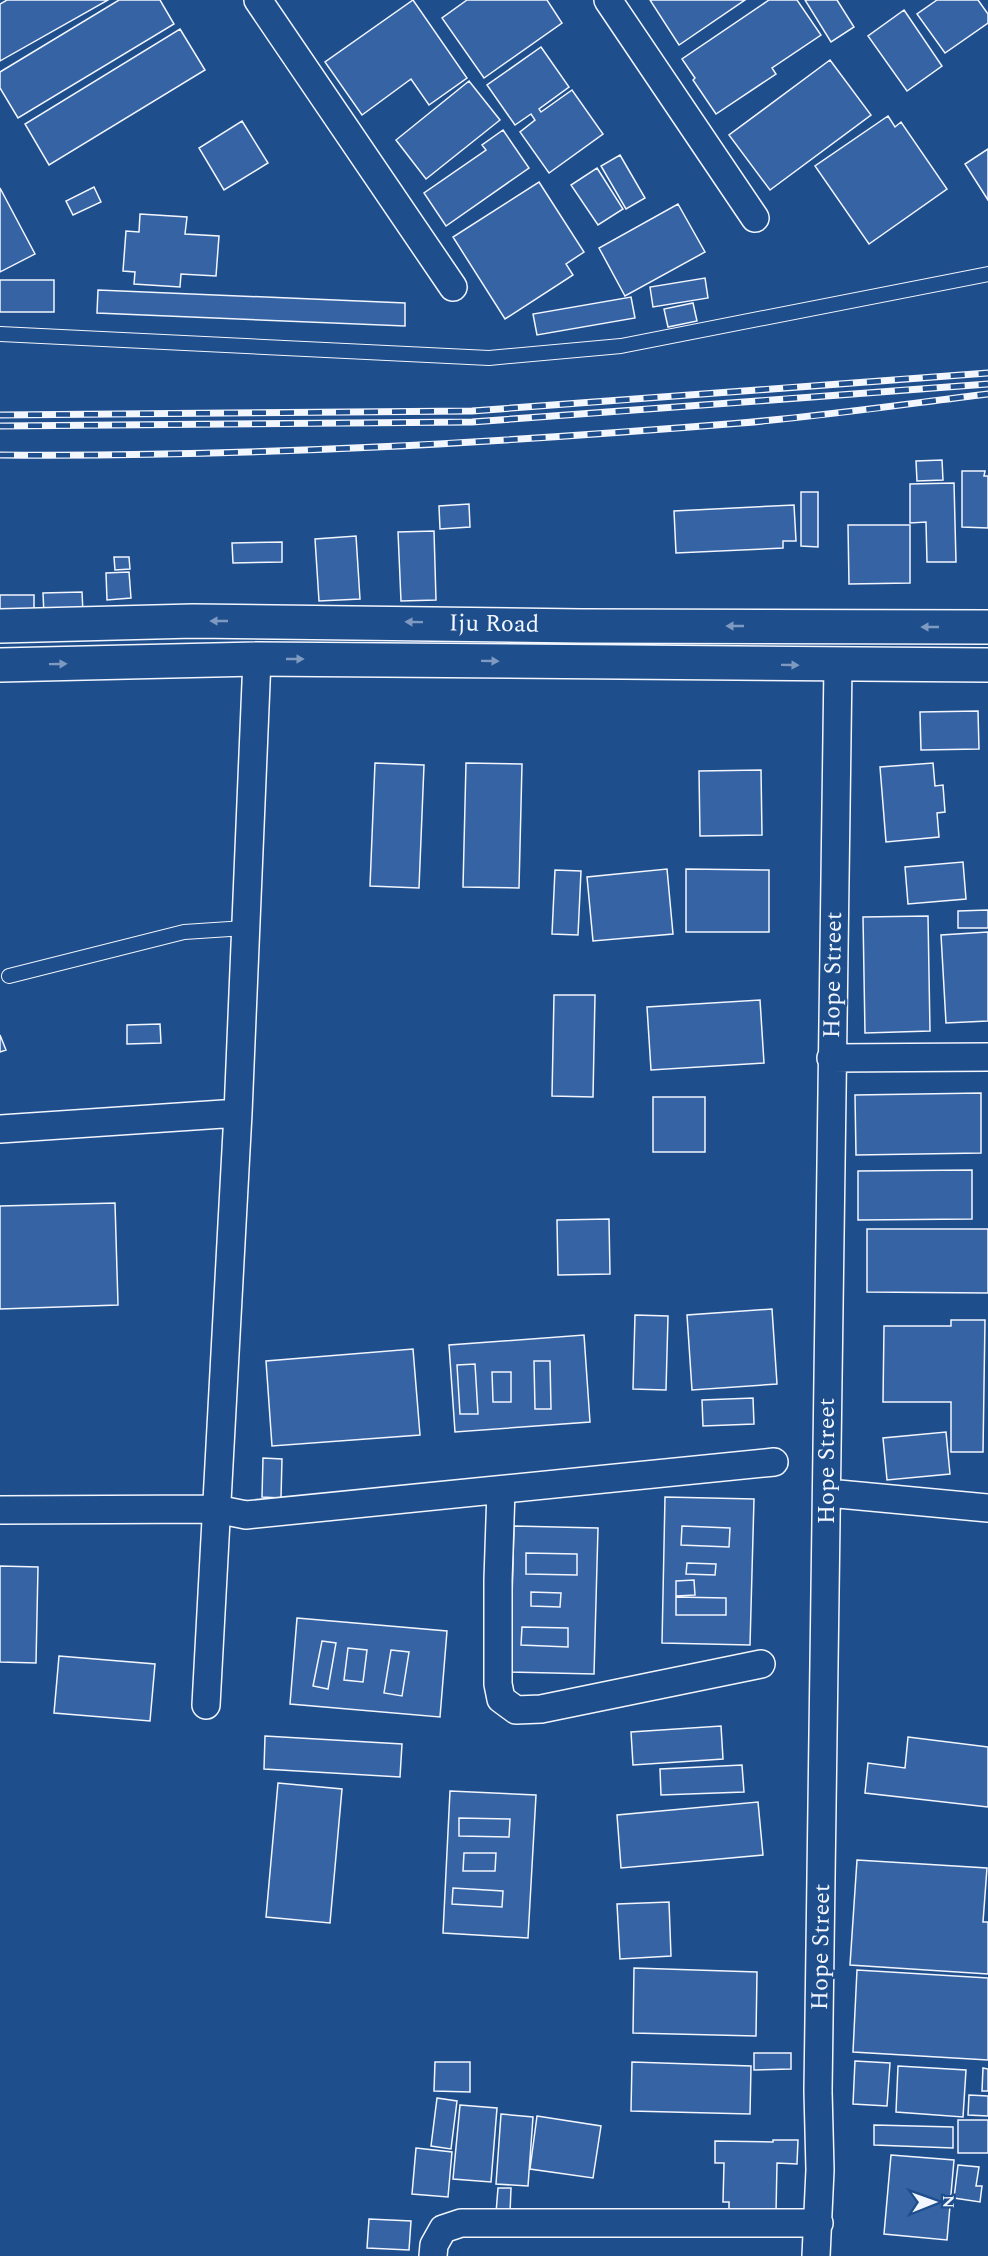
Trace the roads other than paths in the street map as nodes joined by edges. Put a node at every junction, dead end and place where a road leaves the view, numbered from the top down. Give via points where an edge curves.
1 (258, 0) edge
2 (608, 0) edge
3 (756, 218) dead end
4 (988, 274) edge
5 (453, 287) dead end
6 (0, 334) edge
7 (0, 626) edge
8 (988, 627) edge
9 (256, 659) junction
10 (0, 665) edge
11 (838, 665) junction
12 (988, 665) edge
13 (245, 928) junction
14 (9, 976) dead end
15 (831, 1058) junction
16 (988, 1058) edge
17 (238, 1113) junction
18 (0, 1129) edge
19 (774, 1462) dead end
20 (501, 1490) junction
21 (828, 1494) junction
22 (988, 1508) edge
23 (216, 1509) junction
24 (0, 1510) edge
25 (761, 1664) dead end
26 (206, 1705) dead end
27 (819, 2223) junction
28 (433, 2256) edge
29 (816, 2256) edge

1 - 5 street
2 - 3 street
4 - 6 lane via 621,346 489,358
8 -> 7 main road, Iju Road via 193,621
10 -> 9 main road, Iju Road
9 -> 11 main road, Iju Road
9 - 13 street
11 - 12 main road, Iju Road
11 - 15 street, Hope Street
13 - 14 lane via 184,932
13 - 17 street
15 - 16 street
15 - 21 street, Hope Street
17 - 18 street
17 - 23 street
19 - 20 street
20 - 23 street via 246,1515
20 - 25 street via 498,1684 501,1699 516,1710 540,1709
21 - 22 street
21 - 27 street, Hope Street
23 - 24 street
23 - 26 street
27 - 28 street via 461,2223 443,2229
27 - 29 street, Hope Street

